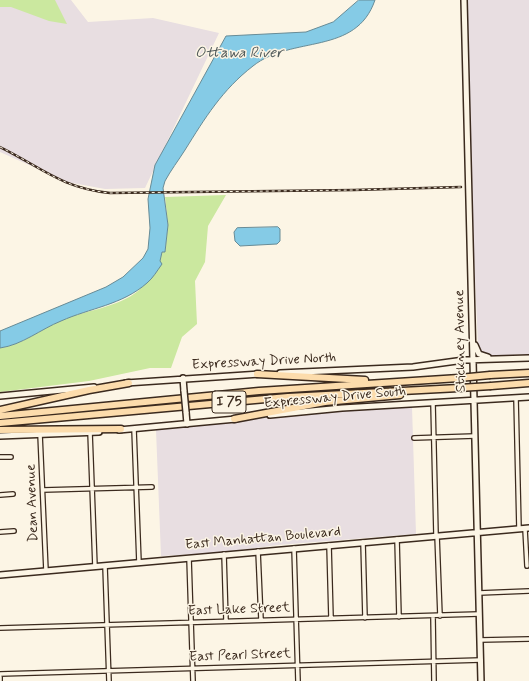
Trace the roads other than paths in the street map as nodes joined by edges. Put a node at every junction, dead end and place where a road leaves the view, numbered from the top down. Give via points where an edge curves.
1 (464, 0) edge
2 (473, 338) junction
3 (529, 357) edge
4 (474, 360) junction
5 (529, 373) edge
6 (257, 374) junction
7 (183, 378) junction
8 (398, 381) junction
9 (129, 383) junction
10 (529, 383) edge
11 (459, 388) junction
12 (0, 396) edge
13 (529, 397) edge
14 (516, 398) junction
15 (474, 401) junction
16 (433, 403) junction
17 (0, 410) edge
18 (0, 416) edge
19 (234, 419) junction
20 (0, 423) edge
21 (188, 424) junction
22 (121, 429) junction
23 (134, 429) junction
24 (0, 430) edge
25 (90, 432) junction
26 (40, 434) junction
27 (0, 436) edge
28 (475, 436) junction
29 (434, 437) junction
30 (414, 438) dead end
31 (0, 457) edge
32 (11, 457) dead end
33 (152, 486) dead end
34 (137, 487) junction
35 (92, 489) junction
36 (43, 490) junction
37 (13, 494) dead end
38 (0, 495) edge
39 (524, 529) edge
40 (14, 531) dead end
41 (0, 532) edge
42 (477, 532) junction
43 (437, 535) junction
44 (397, 539) junction
45 (363, 542) junction
46 (329, 545) junction
47 (294, 548) junction
48 (258, 551) junction
49 (224, 554) junction
50 (189, 558) junction
51 (139, 563) junction
52 (95, 566) junction
53 (105, 566) junction
54 (527, 566) dead end
55 (46, 571) junction
56 (0, 575) edge
57 (529, 591) edge
58 (479, 593) junction
59 (479, 614) junction
60 (433, 616) junction
61 (440, 616) junction
62 (399, 617) junction
63 (331, 618) junction
64 (365, 618) junction
65 (296, 619) junction
66 (261, 620) junction
67 (226, 621) junction
68 (191, 622) junction
69 (107, 624) junction
70 (0, 628) edge
71 (529, 639) edge
72 (480, 640) junction
73 (481, 660) junction
74 (434, 662) junction
75 (297, 666) junction
76 (193, 668) junction
77 (109, 671) junction
78 (0, 674) edge
79 (0, 677) edge
80 (0, 681) edge
81 (109, 681) edge
82 (193, 681) edge
83 (298, 681) edge
84 (434, 681) edge
85 (481, 681) edge

1 - 2 main road, Stickney Avenue
2 - 3 main road via 477,351 483,356
2 - 4 main road, Stickney Avenue
3 - 4 main road, Expressway Drive North
4 - 6 main road, Expressway Drive North via 413,366
4 - 15 main road, Stickney Avenue
5 - 8 highway, I 75, bridge
6 - 7 main road, Expressway Drive North
6 - 8 highway
7 - 9 main road, Expressway Drive North
7 - 21 main road, bridge
8 - 18 highway, I 75 via 259,391
9 - 12 main road, Expressway Drive North
9 - 17 highway
10 - 11 highway, I 75, bridge
11 - 19 highway via 337,400
11 - 20 highway, I 75 via 274,398
13 - 14 main road, Expressway Drive South
14 - 15 main road, Expressway Drive South
14 - 39 street
15 - 16 main road, Expressway Drive South
15 - 28 main road, Stickney Avenue
16 - 19 main road, Expressway Drive South via 327,409
16 - 29 street
19 - 21 main road, Expressway Drive South
21 - 23 main road, Expressway Drive South
22 - 23 main road, Expressway Drive South
22 - 24 highway
22 - 25 main road, Expressway Drive South
23 - 34 street
25 - 26 main road, Expressway Drive South
25 - 35 street
26 - 27 main road, Expressway Drive South
26 - 36 street, Dean Avenue
28 - 29 street
28 - 42 main road, Stickney Avenue
29 - 30 street
29 - 43 street
31 - 32 street
33 - 34 street
34 - 35 street
34 - 51 street
35 - 36 street
35 - 52 street
36 - 55 street, Dean Avenue
37 - 38 street
39 - 42 main road, East Manhattan Boulevard
39 - 54 street
40 - 41 street
42 - 43 main road, East Manhattan Boulevard
42 - 58 main road, Stickney Avenue
43 - 44 main road, East Manhattan Boulevard
43 - 61 street
44 - 45 main road, East Manhattan Boulevard
44 - 62 street
45 - 46 main road, East Manhattan Boulevard
45 - 64 street
46 - 47 main road, East Manhattan Boulevard
46 - 63 street
47 - 48 main road, East Manhattan Boulevard
47 - 65 street
48 - 49 main road, East Manhattan Boulevard
48 - 66 street
49 - 50 main road, East Manhattan Boulevard
49 - 67 street
50 - 51 main road, East Manhattan Boulevard
50 - 68 street
51 - 53 main road, East Manhattan Boulevard
52 - 53 main road, East Manhattan Boulevard
52 - 55 main road, East Manhattan Boulevard
53 - 69 street
55 - 56 main road, East Manhattan Boulevard
57 - 58 street
58 - 59 main road, Stickney Avenue
59 - 61 street, East Lake Street
59 - 72 main road, Stickney Avenue
60 - 61 street, East Lake Street
60 - 62 street, East Lake Street
60 - 74 street
62 - 64 street, East Lake Street
63 - 64 street, East Lake Street
63 - 65 street, East Lake Street
65 - 66 street, East Lake Street
65 - 75 street
66 - 67 street, East Lake Street
67 - 68 street, East Lake Street
68 - 69 street, East Lake Street
68 - 76 street
69 - 70 street, East Lake Street
69 - 77 street
71 - 72 street
72 - 73 main road, Stickney Avenue
73 - 74 street, East Pearl Street
73 - 85 main road, Stickney Avenue
74 - 75 street, East Pearl Street
74 - 84 street
75 - 76 street, East Pearl Street
75 - 83 street
76 - 77 street, East Pearl Street
76 - 82 street
77 - 78 street, East Pearl Street
77 - 81 street
79 - 80 street

